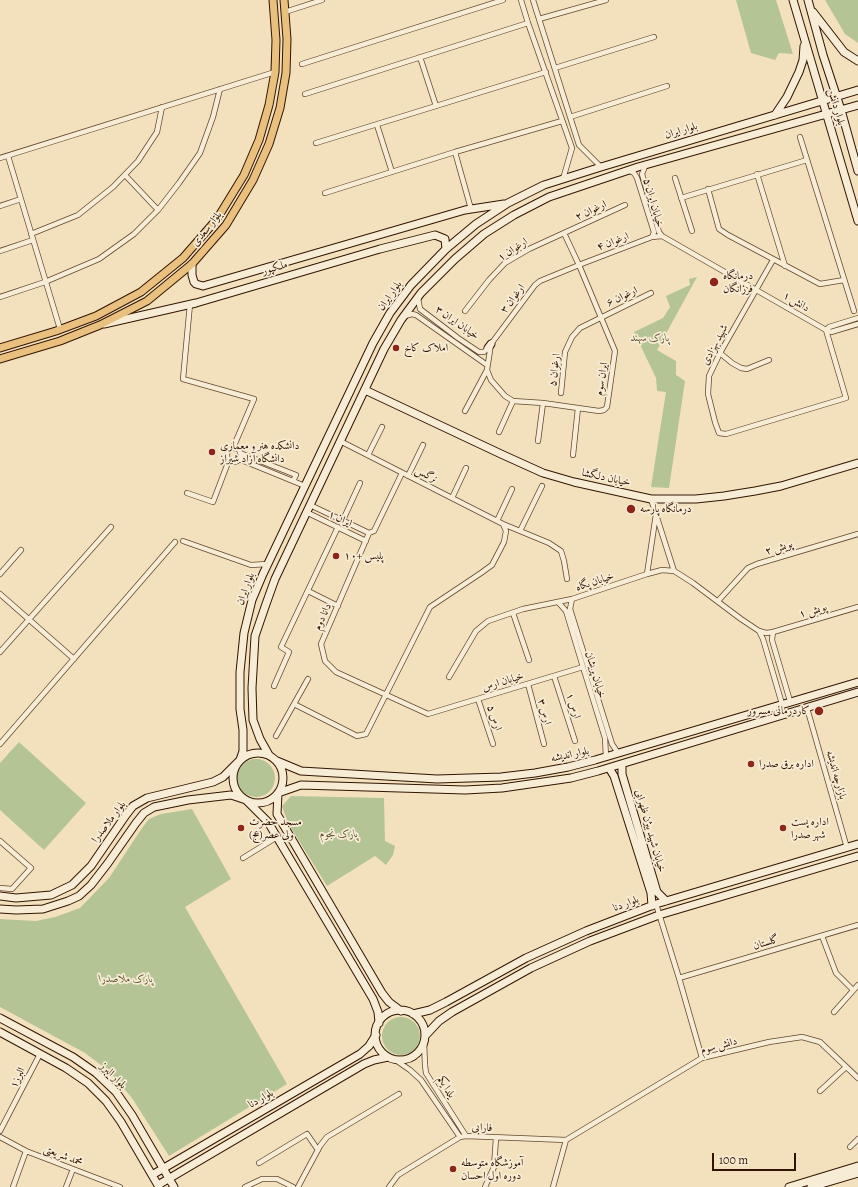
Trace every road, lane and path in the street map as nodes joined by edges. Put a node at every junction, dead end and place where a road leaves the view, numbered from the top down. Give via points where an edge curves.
1 (273, 0) edge
2 (284, 0) edge
3 (322, 0) edge
4 (503, 0) edge
5 (521, 0) edge
6 (533, 0) edge
7 (606, 0) edge
8 (793, 0) edge
9 (808, 0) edge
10 (811, 9) junction
11 (285, 12) junction
12 (539, 19) junction
13 (528, 23) junction
14 (654, 37) dead end
15 (805, 42) junction
16 (420, 57) junction
17 (858, 61) edge
18 (302, 64) dead end
19 (555, 68) junction
20 (275, 72) junction
21 (546, 72) junction
22 (667, 86) dead end
23 (220, 89) junction
24 (858, 90) edge
25 (305, 94) dead end
26 (836, 97) junction
27 (824, 101) junction
28 (858, 105) edge
29 (436, 106) junction
30 (162, 107) junction
31 (841, 110) junction
32 (776, 114) junction
33 (827, 114) junction
34 (570, 117) junction
35 (562, 120) junction
36 (377, 124) junction
37 (800, 137) dead end
38 (316, 143) dead end
39 (680, 143) junction
40 (455, 152) junction
41 (683, 154) junction
42 (8, 156) junction
43 (0, 158) edge
44 (807, 160) junction
45 (646, 164) junction
46 (601, 167) junction
47 (628, 170) junction
48 (858, 171) edge
49 (392, 172) junction
50 (757, 174) junction
51 (125, 175) junction
52 (675, 178) dead end
53 (563, 179) junction
54 (708, 189) junction
55 (325, 194) dead end
56 (682, 198) junction
57 (21, 199) junction
58 (508, 203) junction
59 (625, 204) dead end
60 (0, 206) edge
61 (471, 209) junction
62 (158, 210) junction
63 (858, 221) edge
64 (692, 231) dead end
65 (564, 233) junction
66 (31, 234) junction
67 (662, 236) junction
68 (652, 237) junction
69 (33, 240) junction
70 (446, 249) junction
71 (0, 251) edge
72 (773, 260) junction
73 (192, 264) junction
74 (579, 265) junction
75 (785, 266) junction
76 (844, 280) junction
77 (45, 282) junction
78 (756, 290) junction
79 (651, 293) dead end
80 (0, 297) edge
81 (417, 298) junction
82 (190, 304) junction
83 (854, 310) dead end
84 (465, 312) dead end
85 (403, 317) junction
86 (601, 317) junction
87 (858, 318) edge
88 (858, 324) edge
89 (100, 325) junction
90 (60, 329) junction
91 (826, 330) junction
92 (489, 346) junction
93 (0, 348) edge
94 (720, 354) junction
95 (0, 359) edge
96 (769, 360) dead end
97 (487, 365) junction
98 (487, 370) junction
99 (364, 390) junction
100 (561, 393) dead end
101 (513, 401) junction
102 (544, 403) junction
103 (578, 408) junction
104 (465, 411) dead end
105 (382, 427) dead end
106 (499, 432) dead end
107 (340, 441) junction
108 (538, 441) dead end
109 (423, 445) dead end
110 (232, 448) junction
111 (240, 452) junction
112 (368, 455) junction
113 (573, 455) dead end
114 (239, 459) junction
115 (229, 460) junction
116 (858, 463) edge
117 (466, 468) dead end
118 (402, 473) junction
119 (408, 476) junction
120 (293, 481) junction
121 (360, 483) dead end
122 (305, 486) junction
123 (542, 486) dead end
124 (512, 489) dead end
125 (187, 493) dead end
126 (452, 498) junction
127 (651, 499) junction
128 (310, 505) junction
129 (306, 512) junction
130 (656, 512) junction
131 (343, 520) junction
132 (497, 521) junction
133 (503, 524) junction
134 (110, 526) dead end
135 (338, 527) junction
136 (520, 531) junction
137 (370, 533) junction
138 (858, 534) edge
139 (183, 541) dead end
140 (366, 541) junction
141 (175, 542) dead end
142 (21, 550) dead end
143 (267, 564) junction
144 (674, 571) junction
145 (0, 574) edge
146 (647, 574) junction
147 (567, 579) dead end
148 (308, 591) junction
149 (0, 594) edge
150 (572, 599) junction
151 (718, 601) junction
152 (558, 602) junction
153 (338, 606) junction
154 (858, 607) edge
155 (513, 613) junction
156 (29, 619) junction
157 (759, 631) junction
158 (773, 632) junction
159 (0, 652) edge
160 (74, 659) junction
161 (528, 660) dead end
162 (583, 667) junction
163 (240, 672) junction
164 (252, 674) junction
165 (554, 676) junction
166 (449, 677) dead end
167 (308, 679) dead end
168 (858, 682) edge
169 (528, 684) junction
170 (274, 686) dead end
171 (858, 692) edge
172 (386, 695) junction
173 (478, 699) junction
174 (790, 701) junction
175 (294, 704) junction
176 (782, 704) junction
177 (807, 708) junction
178 (428, 714) joint
179 (276, 736) dead end
180 (576, 741) dead end
181 (0, 744) edge
182 (493, 744) dead end
183 (544, 744) dead end
184 (618, 753) junction
185 (269, 755) junction
186 (606, 757) junction
187 (240, 760) junction
188 (277, 762) junction
189 (622, 764) junction
190 (610, 768) junction
191 (278, 793) junction
192 (246, 800) junction
193 (277, 837) junction
194 (0, 841) edge
195 (858, 844) edge
196 (847, 848) junction
197 (858, 856) edge
198 (243, 858) dead end
199 (0, 888) edge
200 (0, 896) edge
201 (666, 901) junction
202 (654, 905) junction
203 (0, 909) edge
204 (659, 915) junction
205 (858, 925) edge
206 (822, 936) junction
207 (680, 978) junction
208 (858, 985) edge
209 (853, 990) junction
210 (401, 1011) junction
211 (834, 1012) dead end
212 (413, 1014) junction
213 (0, 1018) edge
214 (379, 1023) junction
215 (0, 1032) edge
216 (376, 1035) junction
217 (425, 1039) junction
218 (40, 1054) junction
219 (391, 1058) junction
220 (702, 1058) junction
221 (846, 1066) junction
222 (858, 1078) edge
223 (820, 1091) dead end
224 (399, 1094) dead end
225 (0, 1131) edge
226 (466, 1136) junction
227 (0, 1137) edge
228 (460, 1137) junction
229 (496, 1138) junction
230 (858, 1139) edge
231 (566, 1140) junction
232 (850, 1148) dead end
233 (318, 1150) junction
234 (26, 1151) junction
235 (259, 1163) dead end
236 (858, 1166) edge
237 (164, 1168) junction
238 (73, 1169) junction
239 (858, 1173) edge
240 (152, 1175) junction
241 (170, 1179) junction
242 (158, 1186) edge
243 (13, 1187) edge
244 (66, 1187) edge
245 (120, 1187) edge
246 (174, 1187) edge
247 (245, 1187) edge
248 (293, 1187) edge
249 (298, 1187) edge
250 (389, 1187) edge
251 (485, 1187) edge
252 (553, 1187) edge
253 (789, 1187) edge
254 (811, 1187) edge

1 - 20 main road, بلوار سعدی
2 - 11 main road, بلوار سعدی
3 - 11 street
4 - 18 street
5 - 13 street
6 - 12 street
7 - 12 street
8 - 15 main road, بلوار دانش
9 - 10 main road, بلوار دانش
10 - 17 main road via 844,52
10 - 26 main road, بلوار دانش
11 - 73 main road, بلوار سعدی via 286,73 280,108 269,144 253,180 226,225
12 - 19 street
13 - 16 street
13 - 21 street
14 - 19 street
15 - 27 main road, بلوار دانش
15 - 32 main road via 799,72
16 - 25 street
16 - 29 street
19 - 34 street
20 - 23 street
20 - 90 main road, بلوار سعدی via 259,140 244,175 217,219 183,258 141,292 96,316
21 - 29 street
21 - 35 street
22 - 34 street
23 - 30 street
23 - 62 street via 200,153
24 - 26 main road, بلوار ایران
26 - 27 main road, بلوار ایران
26 - 31 main road, بلوار دانش
27 - 32 main road, بلوار ایران
27 - 33 main road, بلوار دانش
28 - 31 main road, بلوار ایران
29 - 36 street
30 - 42 street
30 - 51 street via 157,132 138,161
31 - 33 main road, بلوار ایران
31 - 48 main road, بلوار دانش
32 - 39 main road, بلوار ایران
33 - 41 main road, بلوار ایران
33 - 63 main road, بلوار دانش
34 - 46 street via 579,145
35 - 40 street
35 - 53 street via 572,148
36 - 38 street
36 - 49 street
37 - 44 street
39 - 41 main road
39 - 46 main road, بلوار ایران
40 - 49 street
40 - 61 street
41 - 45 main road, بلوار ایران
42 - 43 street
42 - 57 street
44 - 50 street
44 - 76 street
45 - 47 main road, بلوار ایران
45 - 67 street, خیابان ایران ۵ via 642,174
46 - 53 main road, بلوار ایران
47 - 68 street, خیابان ایران ۵ via 637,178 654,232
47 - 81 main road, بلوار ایران via 549,197 514,215 484,234
49 - 55 street
50 - 54 street
50 - 75 street
51 - 62 street
51 - 66 street via 114,187 78,215
52 - 56 street
53 - 58 main road, بلوار ایران via 544,185
54 - 56 street
54 - 72 street via 719,229
56 - 64 street
57 - 60 street
57 - 66 street
58 - 61 main road, ملکپور
58 - 70 main road, بلوار ایران via 476,224
59 - 65 street, ارغوان ۲
61 - 73 main road, ملکپور via 203,286 194,282
62 - 77 street via 134,234 99,259
65 - 74 street, ایران سوم
65 - 84 street, ارغوان ۱ via 529,249 505,264 489,280
66 - 69 street
67 - 68 street, خیابان ایران ۵
67 - 78 street, خیابان ایران ۵
68 - 74 street, ارغوان ۴
69 - 71 street
69 - 77 street
70 - 82 main road, ملکپور via 445,239 435,235
70 - 122 main road, بلوار ایران via 411,285 390,313 373,343
72 - 75 street
72 - 78 street, شهید بهزادی
73 - 89 main road, بلوار سعدی via 147,301
74 - 86 street, ایران سوم
74 - 92 street, ارغوان ۳ via 535,285
75 - 76 street via 820,284
76 - 83 street
77 - 80 street
77 - 90 street
78 - 91 street, دانش ۱
78 - 94 street, شهید بهزادی
79 - 86 street, ارغوان ۶
81 - 85 main road, بلوار ایران
81 - 92 street, خیابان ایران ۳ via 420,309 479,352 484,352
82 - 89 main road, ملکپور
82 - 110 street via 183,379 254,398
85 - 97 street, خیابان ایران ۳ via 416,315
85 - 99 main road, بلوار ایران
86 - 100 street, ارغوان ۵ via 580,328 572,337 566,352
86 - 103 street, ایران سوم via 615,351 607,407 599,411
87 - 91 street
88 - 91 street via 831,332
89 - 95 main road, بلوار سعدی via 60,341
90 - 93 main road, بلوار سعدی
91 - 94 street, شهید بهزادی via 846,398 726,434 719,433 708,394 709,376
92 - 97 street
94 - 96 street via 740,368
97 - 98 street
98 - 101 street via 498,389
98 - 104 street
99 - 107 main road, بلوار ایران
99 - 127 main road, خیابان دلگشا via 543,473
101 - 102 street, ایران سوم
101 - 106 street
102 - 103 street, ایران سوم
102 - 108 street
103 - 113 street
105 - 112 street
107 - 112 street, نرگس
107 - 128 main road, بلوار ایران
109 - 119 street
110 - 111 street
110 - 115 street via 228,450
111 - 114 street
111 - 120 street via 296,475
112 - 118 street, نرگس
114 - 115 street via 234,462
114 - 120 street
115 - 125 street via 213,502
116 - 127 main road, خیابان دلگشا via 755,491 696,499
117 - 126 street
118 - 119 street, نرگس
118 - 137 street, دانا دوم via 374,531
119 - 126 street, نرگس
120 - 122 street
121 - 131 street
122 - 143 main road, بلوار ایران
123 - 136 street
124 - 132 street
126 - 132 street, نرگس
127 - 130 street
128 - 129 main road, بلوار ایران
128 - 131 street, ایران ۱
129 - 135 street, ایران ۱
129 - 164 main road, بلوار ایران via 275,579 255,636
130 - 144 street
130 - 146 street
131 - 137 street, ایران ۱
132 - 133 street, نرگس
133 - 136 street, نرگس
133 - 172 street via 506,531 504,542 492,565 430,607
134 - 156 street
135 - 140 street, ایران ۱
135 - 148 street
136 - 147 street, نرگس via 561,551
137 - 140 street, دانا دوم
138 - 151 street, پویش ۲ via 748,568
139 - 143 street via 251,564
140 - 153 street, دانا دوم
141 - 160 street
142 - 145 street
143 - 163 main road, بلوار ایران via 252,600 244,633
144 - 146 street, خیابان پگاه via 662,570
144 - 151 street
146 - 150 street, خیابان پگاه
148 - 153 street
148 - 170 street via 282,647 289,652
149 - 156 street
150 - 152 street, خیابان پگاه
150 - 184 street, خیابان پریشان via 570,609 612,744
151 - 157 street
152 - 155 street, خیابان پگاه
152 - 162 street, خیابان پریشان via 566,611
153 - 172 street, دانا دوم via 320,644 325,661 336,672
154 - 158 street, پویش ۱
155 - 161 street
155 - 166 street, خیابان پگاه via 488,621 476,631
156 - 159 street
156 - 160 street
157 - 158 street
157 - 176 street via 764,639
158 - 174 street via 772,640
160 - 181 street
162 - 165 street, خیابان ارس
162 - 186 street, خیابان پریشان via 605,738
163 - 164 main road
163 - 187 main road, بلوار ایران via 243,730 243,751
164 - 185 main road, بلوار ایران via 253,720
165 - 169 street, خیابان ارس
165 - 180 street, ارس ۱
167 - 175 street
168 - 174 main road, بلوار اندیشه
169 - 173 street, خیابان ارس
169 - 183 street, ارس ۳
171 - 177 main road, بلوار اندیشه
172 - 175 street via 366,734 357,736
172 - 178 street, دانا دوم
173 - 178 street, خیابان ارس
173 - 182 street, ارس ۵
174 - 176 main road, بلوار اندیشه
175 - 179 street
176 - 184 main road, بلوار اندیشه
177 - 189 main road, بلوار اندیشه
177 - 196 street, بازارچه اندیشه
184 - 186 main road, بلوار اندیشه
185 - 187 main road via 254,753
185 - 188 main road
186 - 188 main road, بلوار اندیشه via 535,773 465,779 318,773 301,771
187 - 192 main road via 233,774 233,782 235,789
187 - 200 main road, بلوار ملاصدرا via 213,782 172,791 133,806 91,866 72,885 51,895 16,898
188 - 191 main road via 283,774 282,787
189 - 190 main road, بلوار اندیشه
189 - 201 main road, خیابان شهید بیژن ظهرابی via 622,774 657,892
190 - 191 main road, بلوار اندیشه via 571,778 502,788 437,790 301,786
190 - 202 main road, خیابان شهید بیژن ظهرابی
191 - 192 main road via 260,803
191 - 210 main road via 277,814 382,993
192 - 193 main road via 268,822
192 - 203 main road, بلوار ملاصدرا via 222,795 154,808 144,813 136,822 108,863 79,896 43,909
193 - 198 street
193 - 214 main road via 372,999 378,1012
194 - 199 street via 31,868 12,889
195 - 196 main road, بلوار دنا
196 - 201 main road, بلوار دنا
197 - 204 main road, بلوار دنا
201 - 202 main road, بلوار دنا
202 - 204 street
202 - 212 main road, بلوار دنا via 556,943 430,1010
204 - 207 street
204 - 217 main road, بلوار دنا via 584,944 532,968 452,1012 439,1021
205 - 206 street, گلستان
206 - 207 street, گلستان
206 - 209 street via 836,973
207 - 220 street
208 - 209 street
209 - 211 street
210 - 212 main road
210 - 214 main road via 388,1014
212 - 217 main road via 422,1023
213 - 237 main road, بلوار البرز via 73,1057 96,1073 116,1092
214 - 216 main road
215 - 218 main road, بلوار البرز
216 - 219 main road via 379,1048
216 - 237 main road, بلوار دنا via 360,1054
217 - 219 main road via 421,1049 409,1059
217 - 226 street, یلدا یکم via 426,1073
218 - 225 street, البرز۱
218 - 240 main road, بلوار البرز via 77,1075 106,1101
219 - 228 street, یلدا یکم via 421,1080
219 - 241 main road, بلوار دنا via 364,1064
220 - 221 street, دانش سوم via 802,1037 820,1042
220 - 231 street, دانش سوم
221 - 222 street, دانش سوم
221 - 223 street
224 - 233 street via 327,1137
226 - 228 street, فارابی
226 - 229 street, فارابی
227 - 234 street, محمد شریعتی
228 - 250 street, فارابی via 398,1174
229 - 231 street, فارابی
229 - 251 street via 494,1167
230 - 232 street
231 - 252 street
233 - 235 street via 307,1134
233 - 249 street
234 - 238 street, محمد شریعتی
234 - 243 street
236 - 253 main road
237 - 240 main road, بلوار دنا
237 - 241 main road, بلوار البرز
238 - 244 street
238 - 245 street, محمد شریعتی
239 - 254 main road
240 - 242 main road, بلوار البرز
241 - 242 main road, بلوار دنا
241 - 246 main road, بلوار البرز
247 - 248 street via 262,1179 276,1179

